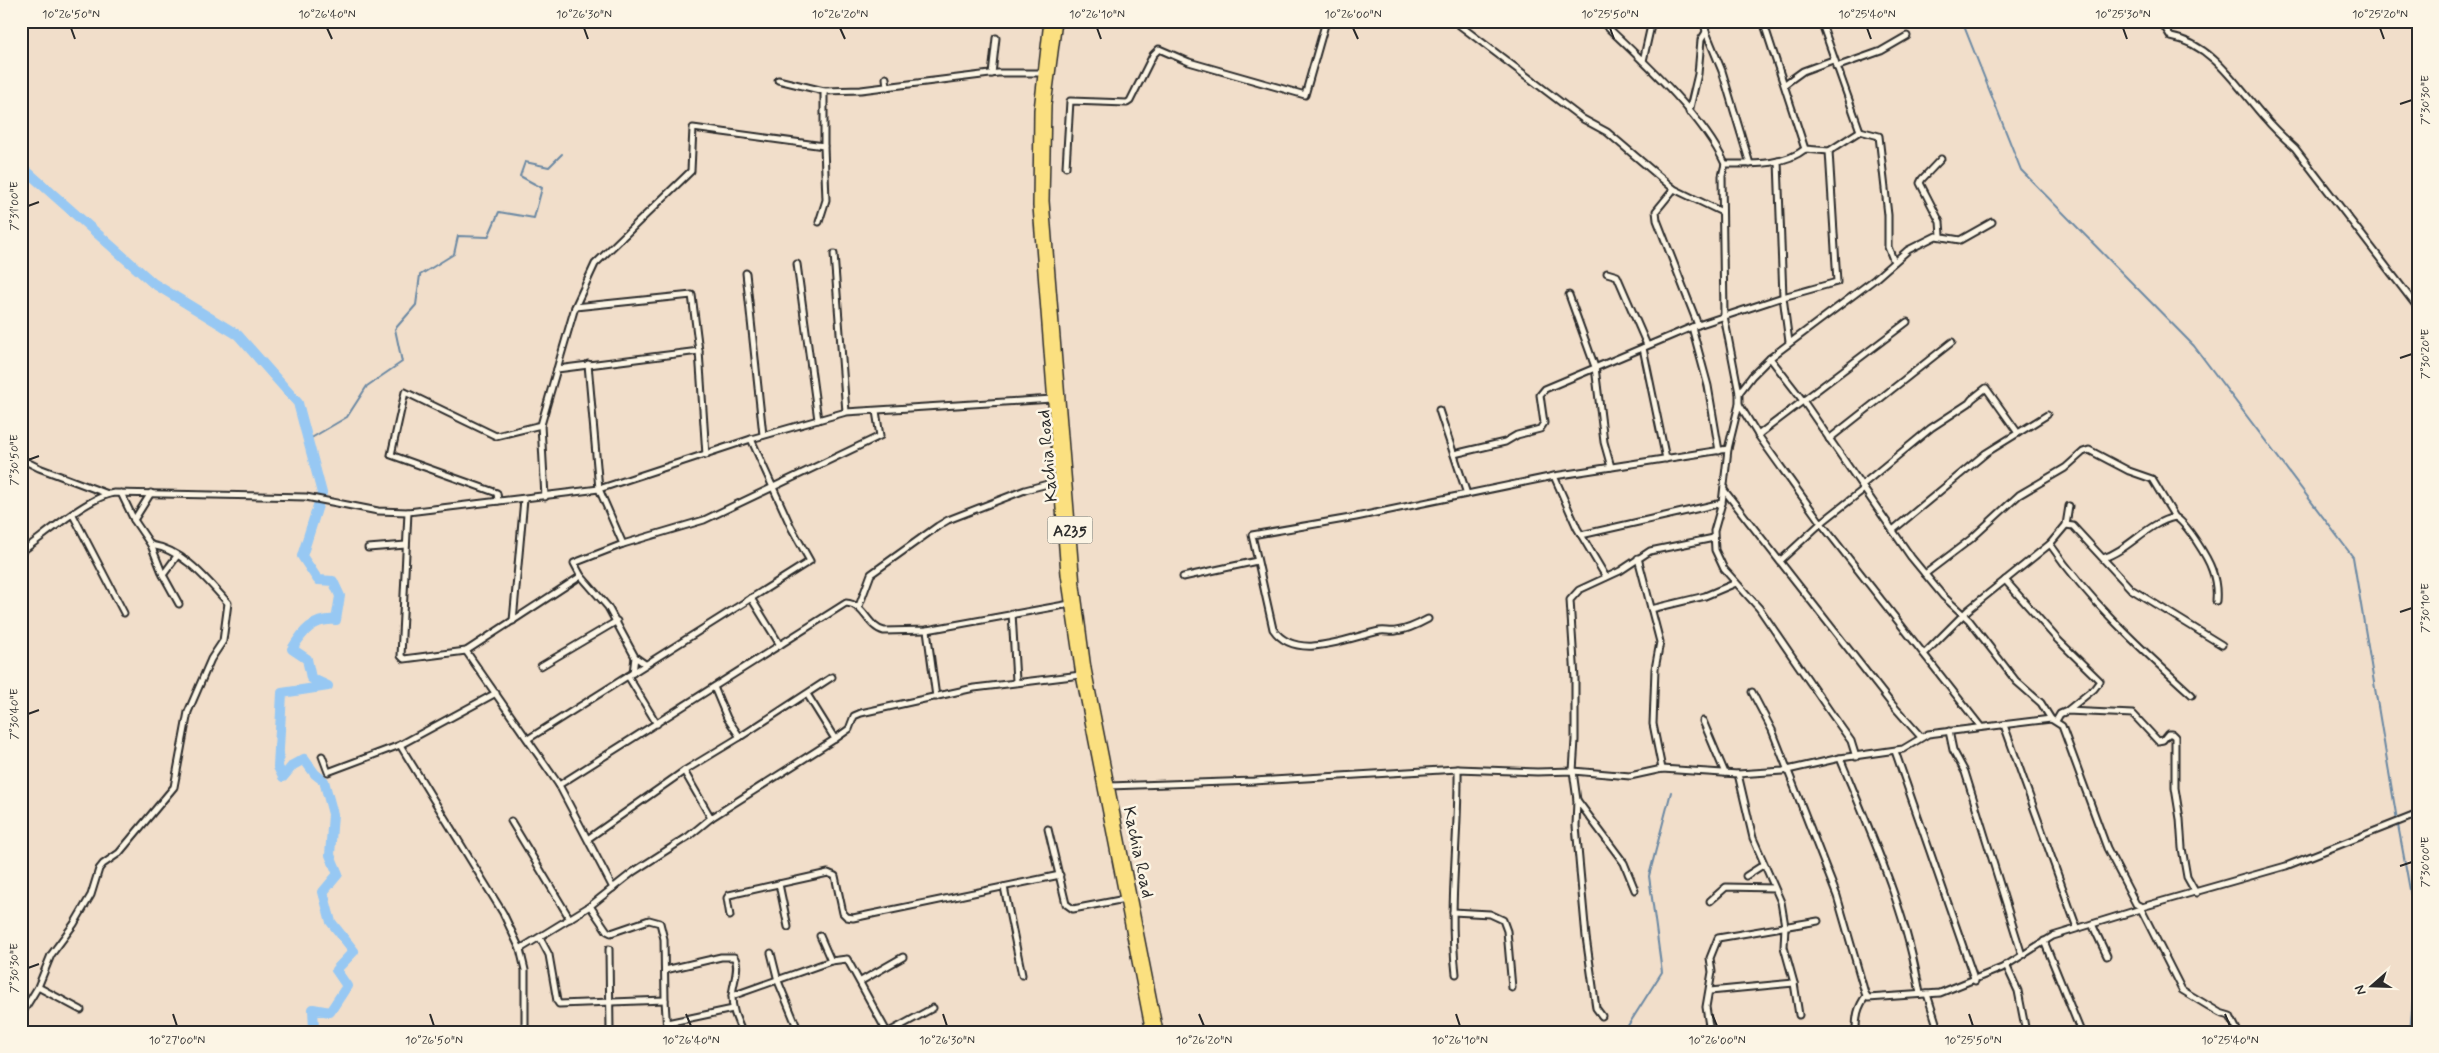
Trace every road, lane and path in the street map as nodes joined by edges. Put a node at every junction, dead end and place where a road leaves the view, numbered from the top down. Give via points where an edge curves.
1 (1049, 21) edge
2 (1057, 21) edge
3 (1326, 21) edge
4 (1601, 21) edge
5 (1652, 21) edge
6 (1704, 21) edge
7 (1763, 21) edge
8 (1821, 21) edge
9 (2161, 21) edge
10 (1454, 22) edge
11 (1706, 32) junction
12 (1907, 36) dead end
13 (996, 38) dead end
14 (1833, 60) junction
15 (1643, 61) junction
16 (1836, 67) junction
17 (1042, 73) junction
18 (992, 74) junction
19 (886, 78) dead end
20 (778, 80) dead end
21 (1785, 84) junction
22 (887, 87) junction
23 (824, 91) junction
24 (1689, 112) junction
25 (1860, 131) junction
26 (824, 146) junction
27 (1805, 149) junction
28 (1829, 152) junction
29 (1941, 159) dead end
30 (1778, 161) junction
31 (1725, 164) junction
32 (1750, 164) junction
33 (1066, 167) dead end
34 (1674, 189) junction
35 (1722, 212) junction
36 (819, 222) dead end
37 (1992, 222) dead end
38 (1941, 235) junction
39 (834, 254) dead end
40 (1894, 262) junction
41 (797, 264) dead end
42 (746, 273) dead end
43 (1608, 273) dead end
44 (1570, 294) dead end
45 (1783, 297) junction
46 (575, 307) junction
47 (2418, 308) edge
48 (1724, 316) junction
49 (1907, 322) dead end
50 (1695, 326) junction
51 (1789, 342) junction
52 (1952, 342) dead end
53 (1645, 346) junction
54 (699, 351) junction
55 (1770, 358) junction
56 (1052, 360) junction
57 (588, 364) junction
58 (1595, 367) junction
59 (557, 369) junction
60 (1739, 393) junction
61 (1052, 399) junction
62 (1804, 402) junction
63 (1739, 404) junction
64 (1439, 410) dead end
65 (876, 411) junction
66 (846, 412) junction
67 (2047, 415) dead end
68 (818, 420) junction
69 (541, 425) junction
70 (2018, 433) junction
71 (763, 435) junction
72 (1758, 435) junction
73 (1829, 438) junction
74 (751, 439) junction
75 (1728, 449) junction
76 (1719, 451) junction
77 (1454, 454) junction
78 (706, 455) junction
79 (21, 459) edge
80 (1666, 459) junction
81 (1611, 467) junction
82 (1554, 476) junction
83 (1059, 481) junction
84 (1863, 487) junction
85 (773, 488) junction
86 (599, 489) junction
87 (1724, 490) junction
88 (121, 493) junction
89 (151, 493) junction
90 (108, 494) junction
91 (1467, 494) junction
92 (544, 497) junction
93 (524, 499) junction
94 (498, 501) junction
95 (1722, 503) junction
96 (2069, 506) dead end
97 (408, 512) junction
98 (74, 515) junction
99 (2175, 517) junction
100 (134, 520) junction
101 (1821, 523) junction
102 (2066, 525) junction
103 (1893, 530) junction
104 (1581, 535) junction
105 (1714, 538) junction
106 (624, 544) junction
107 (2050, 544) junction
108 (151, 545) junction
109 (406, 545) junction
110 (368, 548) dead end
111 (21, 552) edge
112 (177, 556) junction
113 (1638, 558) junction
114 (2102, 558) junction
115 (1257, 561) junction
116 (1780, 561) junction
117 (1925, 574) junction
118 (163, 575) junction
119 (581, 576) junction
120 (1183, 577) dead end
121 (1606, 577) junction
122 (2005, 580) junction
123 (1736, 583) junction
124 (751, 598) junction
125 (2216, 601) dead end
126 (179, 604) dead end
127 (1070, 604) junction
128 (859, 606) junction
129 (1652, 609) junction
130 (124, 613) dead end
131 (1012, 613) junction
132 (1963, 615) junction
133 (1428, 619) dead end
134 (512, 621) junction
135 (616, 621) junction
136 (927, 630) junction
137 (780, 645) junction
138 (2222, 645) dead end
139 (466, 651) junction
140 (1924, 654) junction
141 (635, 657) junction
142 (645, 664) junction
143 (540, 666) dead end
144 (633, 672) junction
145 (1081, 675) junction
146 (628, 676) junction
147 (832, 677) dead end
148 (1016, 681) junction
149 (714, 687) junction
150 (1752, 692) dead end
151 (496, 693) junction
152 (807, 694) junction
153 (2192, 695) dead end
154 (936, 697) junction
155 (2067, 711) junction
156 (2053, 720) junction
157 (1703, 721) dead end
158 (657, 724) junction
159 (2004, 725) junction
160 (1981, 727) junction
161 (1949, 731) junction
162 (1921, 737) junction
163 (740, 738) junction
164 (528, 739) junction
165 (835, 739) junction
166 (400, 745) junction
167 (1895, 751) junction
168 (322, 756) dead end
169 (1856, 757) junction
170 (1840, 758) junction
171 (1458, 769) junction
172 (1662, 769) junction
173 (684, 771) junction
174 (1573, 771) junction
175 (1787, 771) junction
176 (1726, 773) junction
177 (1738, 774) junction
178 (559, 785) junction
179 (1109, 786) junction
180 (1577, 800) junction
181 (2418, 814) edge
182 (711, 818) junction
183 (510, 821) dead end
184 (1048, 829) dead end
185 (589, 838) junction
186 (1763, 865) junction
187 (1060, 875) junction
188 (1746, 876) dead end
189 (779, 884) junction
190 (1004, 887) junction
191 (613, 888) junction
192 (1774, 888) junction
193 (1635, 890) dead end
194 (2196, 893) junction
195 (1125, 899) junction
196 (1710, 901) dead end
197 (590, 906) junction
198 (2142, 908) junction
199 (1453, 912) junction
200 (730, 916) dead end
201 (570, 919) junction
202 (1818, 921) dead end
203 (2092, 924) junction
204 (1785, 926) junction
205 (788, 927) dead end
206 (2077, 928) junction
207 (820, 936) dead end
208 (540, 938) junction
209 (2044, 941) junction
210 (520, 949) junction
211 (609, 949) dead end
212 (771, 953) dead end
213 (2022, 956) junction
214 (2107, 956) dead end
215 (903, 957) dead end
216 (831, 961) junction
217 (2006, 965) junction
218 (665, 970) junction
219 (1022, 974) dead end
220 (1456, 974) dead end
221 (778, 981) junction
222 (861, 981) junction
223 (1975, 981) junction
224 (1794, 983) junction
225 (38, 987) junction
226 (1512, 988) dead end
227 (1710, 991) junction
228 (1920, 994) junction
229 (1927, 994) junction
230 (732, 996) junction
231 (1866, 996) junction
232 (610, 1000) junction
233 (664, 1000) junction
234 (933, 1008) dead end
235 (732, 1009) junction
236 (81, 1010) dead end
237 (21, 1015) edge
238 (1799, 1015) dead end
239 (1602, 1016) dead end
240 (667, 1023) junction
241 (525, 1032) edge
242 (610, 1032) edge
243 (668, 1032) edge
244 (742, 1032) edge
245 (799, 1032) edge
246 (888, 1032) edge
247 (1151, 1032) edge
248 (1158, 1032) edge
249 (1710, 1032) edge
250 (1856, 1032) edge
251 (1940, 1032) edge
252 (2026, 1032) edge
253 (2081, 1032) edge
254 (2238, 1032) edge

1 - 17 highway, Kachia Road / A235
2 - 56 highway, Kachia Road / A235 via 1046,105 1044,177
3 - 33 street via 1305,95 1189,62 1159,49 1127,103 1070,102
4 - 15 street
5 - 15 street
6 - 11 street
7 - 21 street
8 - 14 street
9 - 47 street via 2171,37 2191,43 2221,67 2275,130 2295,148
10 - 34 street via 1583,119 1607,132
11 - 24 street via 1701,40 1698,74
11 - 32 street via 1722,71
12 - 16 street
13 - 18 street
14 - 16 street
14 - 21 street via 1803,71
15 - 24 street
16 - 25 street
17 - 18 street
17 - 56 highway, Kachia Road / A235 via 1038,206
18 - 22 street
19 - 22 street
20 - 23 street
21 - 27 street
22 - 23 street
23 - 26 street
24 - 31 street via 1716,143
25 - 28 street
25 - 40 street via 1879,136 1888,215 1888,247
26 - 36 street via 826,200
26 - 46 street via 693,128 691,171 596,264
27 - 28 street
27 - 30 street via 1796,156
28 - 45 street via 1837,282
29 - 38 street via 1920,183 1940,222
30 - 32 street
30 - 45 street
31 - 32 street
31 - 35 street
34 - 35 street
34 - 50 street via 1656,211 1657,220
35 - 48 street
37 - 38 street via 1960,240
38 - 40 street via 1908,250
39 - 66 street
40 - 51 street
41 - 68 street
42 - 71 street
43 - 53 street via 1617,276
44 - 58 street
45 - 48 street
45 - 51 street
46 - 54 street via 692,295
46 - 59 street
48 - 50 street
48 - 60 street
49 - 62 street
50 - 53 street
50 - 76 street
51 - 55 street
52 - 73 street
53 - 58 street
53 - 80 street
54 - 57 street
54 - 78 street
55 - 60 street
55 - 62 street
56 - 61 highway, Kachia Road / A235
56 - 179 highway, Kachia Road / A235 via 1078,616
57 - 59 street
57 - 86 street
58 - 77 street via 1540,394 1544,423 1540,429 1505,442
58 - 81 street via 1604,442
59 - 69 street
60 - 63 street
61 - 65 street
61 - 83 highway, Kachia Road / A235
62 - 72 street
62 - 73 street
63 - 72 street
63 - 75 street
64 - 77 street
65 - 66 street
65 - 85 street via 880,436
66 - 68 street
67 - 70 street
68 - 71 street
69 - 92 street
69 - 94 street via 496,436 405,392 391,455 496,493
70 - 84 street via 1986,388 1969,404 1931,428
70 - 103 street via 1986,453
71 - 74 street
72 - 101 street
73 - 84 street
74 - 78 street
74 - 85 street
75 - 76 street
75 - 87 street
76 - 80 street
77 - 91 street
78 - 86 street
79 - 90 street
80 - 81 street
81 - 82 street
82 - 91 street
82 - 104 street
83 - 127 highway, Kachia Road / A235
83 - 128 street via 1025,490 948,520 877,568 867,581
84 - 101 street
84 - 103 street
85 - 106 street via 704,520
85 - 124 street via 810,561
86 - 92 street
86 - 106 street
87 - 95 street
87 - 116 street
88 - 89 street
88 - 90 street
88 - 100 street
89 - 97 street via 319,498 378,511
89 - 100 street
90 - 98 street
91 - 115 street via 1252,535
92 - 93 street
93 - 94 street
93 - 134 street
94 - 97 street
95 - 104 street
95 - 105 street
96 - 102 street
97 - 109 street
98 - 111 street
98 - 130 street
99 - 114 street
99 - 117 street via 2152,479 2089,450 2019,495
99 - 125 street via 2186,526 2212,568 2217,588
100 - 108 street
101 - 116 street
101 - 140 street
102 - 107 street
102 - 114 street via 2073,526
103 - 117 street
104 - 121 street
105 - 113 street via 1650,551
105 - 123 street via 1724,569
106 - 119 street via 574,563
107 - 122 street
107 - 153 street via 2094,600
108 - 112 street
108 - 118 street
109 - 110 street
109 - 139 street via 401,656 404,660
112 - 118 street
112 - 225 street via 194,566 228,603 223,641 210,659 188,712 174,787 119,852 99,869 91,895 51,955
113 - 121 street
113 - 129 street
114 - 138 street via 2131,589
115 - 120 street
115 - 133 street via 1274,628 1280,638 1290,643 1320,647 1383,630 1395,632 1412,628
116 - 162 street
117 - 132 street
118 - 126 street
119 - 134 street
119 - 135 street
121 - 174 street via 1579,590 1570,600 1575,679
122 - 132 street
122 - 155 street via 2058,640 2100,681
123 - 129 street via 1705,596
123 - 169 street via 1758,608 1826,705
124 - 137 street
124 - 142 street
127 - 131 street
127 - 145 highway, Kachia Road / A235
128 - 136 street via 880,630
128 - 137 street via 846,603
129 - 172 street via 1660,642 1655,668 1653,724
131 - 136 street
131 - 148 street
132 - 140 street
132 - 156 street via 2016,681 2041,703
134 - 139 street
135 - 141 street
135 - 143 street
136 - 154 street
137 - 149 street
139 - 151 street
140 - 160 street
141 - 142 street
141 - 144 street
142 - 144 street
144 - 146 street
145 - 148 street
145 - 195 highway, Kachia Road / A235
146 - 158 street
146 - 164 street
147 - 152 street
148 - 154 street
149 - 158 street
149 - 163 street
150 - 175 street via 1772,730
151 - 164 street
151 - 166 street
152 - 163 street
152 - 165 street
154 - 165 street via 856,714 849,729
155 - 156 street
155 - 194 street via 2127,712 2137,717 2158,741 2168,734 2175,738 2175,788 2183,857 2187,877
156 - 159 street
156 - 198 street via 2062,726 2107,848 2136,904
157 - 176 street
158 - 178 street
159 - 160 street
159 - 206 street
160 - 161 street
161 - 162 street
161 - 213 street via 1953,750 1966,772
162 - 167 street via 1908,748
163 - 173 street
164 - 178 street
165 - 182 street
166 - 168 street via 328,772
166 - 210 street via 485,883
167 - 169 street
167 - 223 street
169 - 170 street
170 - 175 street
170 - 228 street via 1886,870 1917,970
171 - 174 street
171 - 179 street
171 - 199 street
172 - 174 street via 1630,776
172 - 176 street
173 - 182 street
173 - 185 street
174 - 180 street
175 - 177 street
175 - 231 street via 1837,896
176 - 177 street
177 - 186 street
178 - 185 street
179 - 248 highway, Kachia Road / A235
180 - 193 street via 1624,863
180 - 239 street via 1576,826 1586,937 1596,1008
181 - 194 street via 2286,866
182 - 191 street
183 - 201 street
184 - 187 street
185 - 191 street
186 - 188 street
186 - 192 street
187 - 190 street
187 - 195 street via 1066,904 1073,909
189 - 190 street via 833,874 843,913 852,918
189 - 200 street via 729,894
189 - 205 street
190 - 219 street
191 - 197 street
192 - 196 street via 1726,887
192 - 204 street via 1781,902
194 - 198 street
195 - 247 highway, Kachia Road / A235
197 - 201 street
197 - 218 street via 611,933 649,920 660,923
198 - 203 street
198 - 254 street via 2182,990 2230,1016
199 - 220 street
199 - 226 street via 1490,914 1503,920 1507,931
201 - 208 street
202 - 204 street
203 - 206 street
203 - 214 street
204 - 224 street via 1784,947
204 - 227 street via 1718,938 1710,958
206 - 209 street
207 - 216 street
208 - 210 street
208 - 232 street via 549,955 559,1004
209 - 213 street
209 - 253 street
210 - 241 street via 525,970
211 - 232 street
212 - 221 street
213 - 217 street
215 - 222 street
216 - 221 street
216 - 222 street via 847,959
217 - 223 street
217 - 252 street via 2018,991
218 - 230 street via 734,957 737,962
218 - 233 street
221 - 230 street
221 - 245 street
222 - 246 street
223 - 229 street via 1940,994
224 - 227 street
224 - 238 street
225 - 236 street
225 - 237 street
227 - 249 street via 1706,1007
228 - 229 street
228 - 231 street via 1871,999
229 - 251 street
230 - 235 street
231 - 250 street via 1856,1015
232 - 233 street
232 - 242 street
233 - 240 street
234 - 246 street
235 - 240 street
235 - 244 street
240 - 243 street

